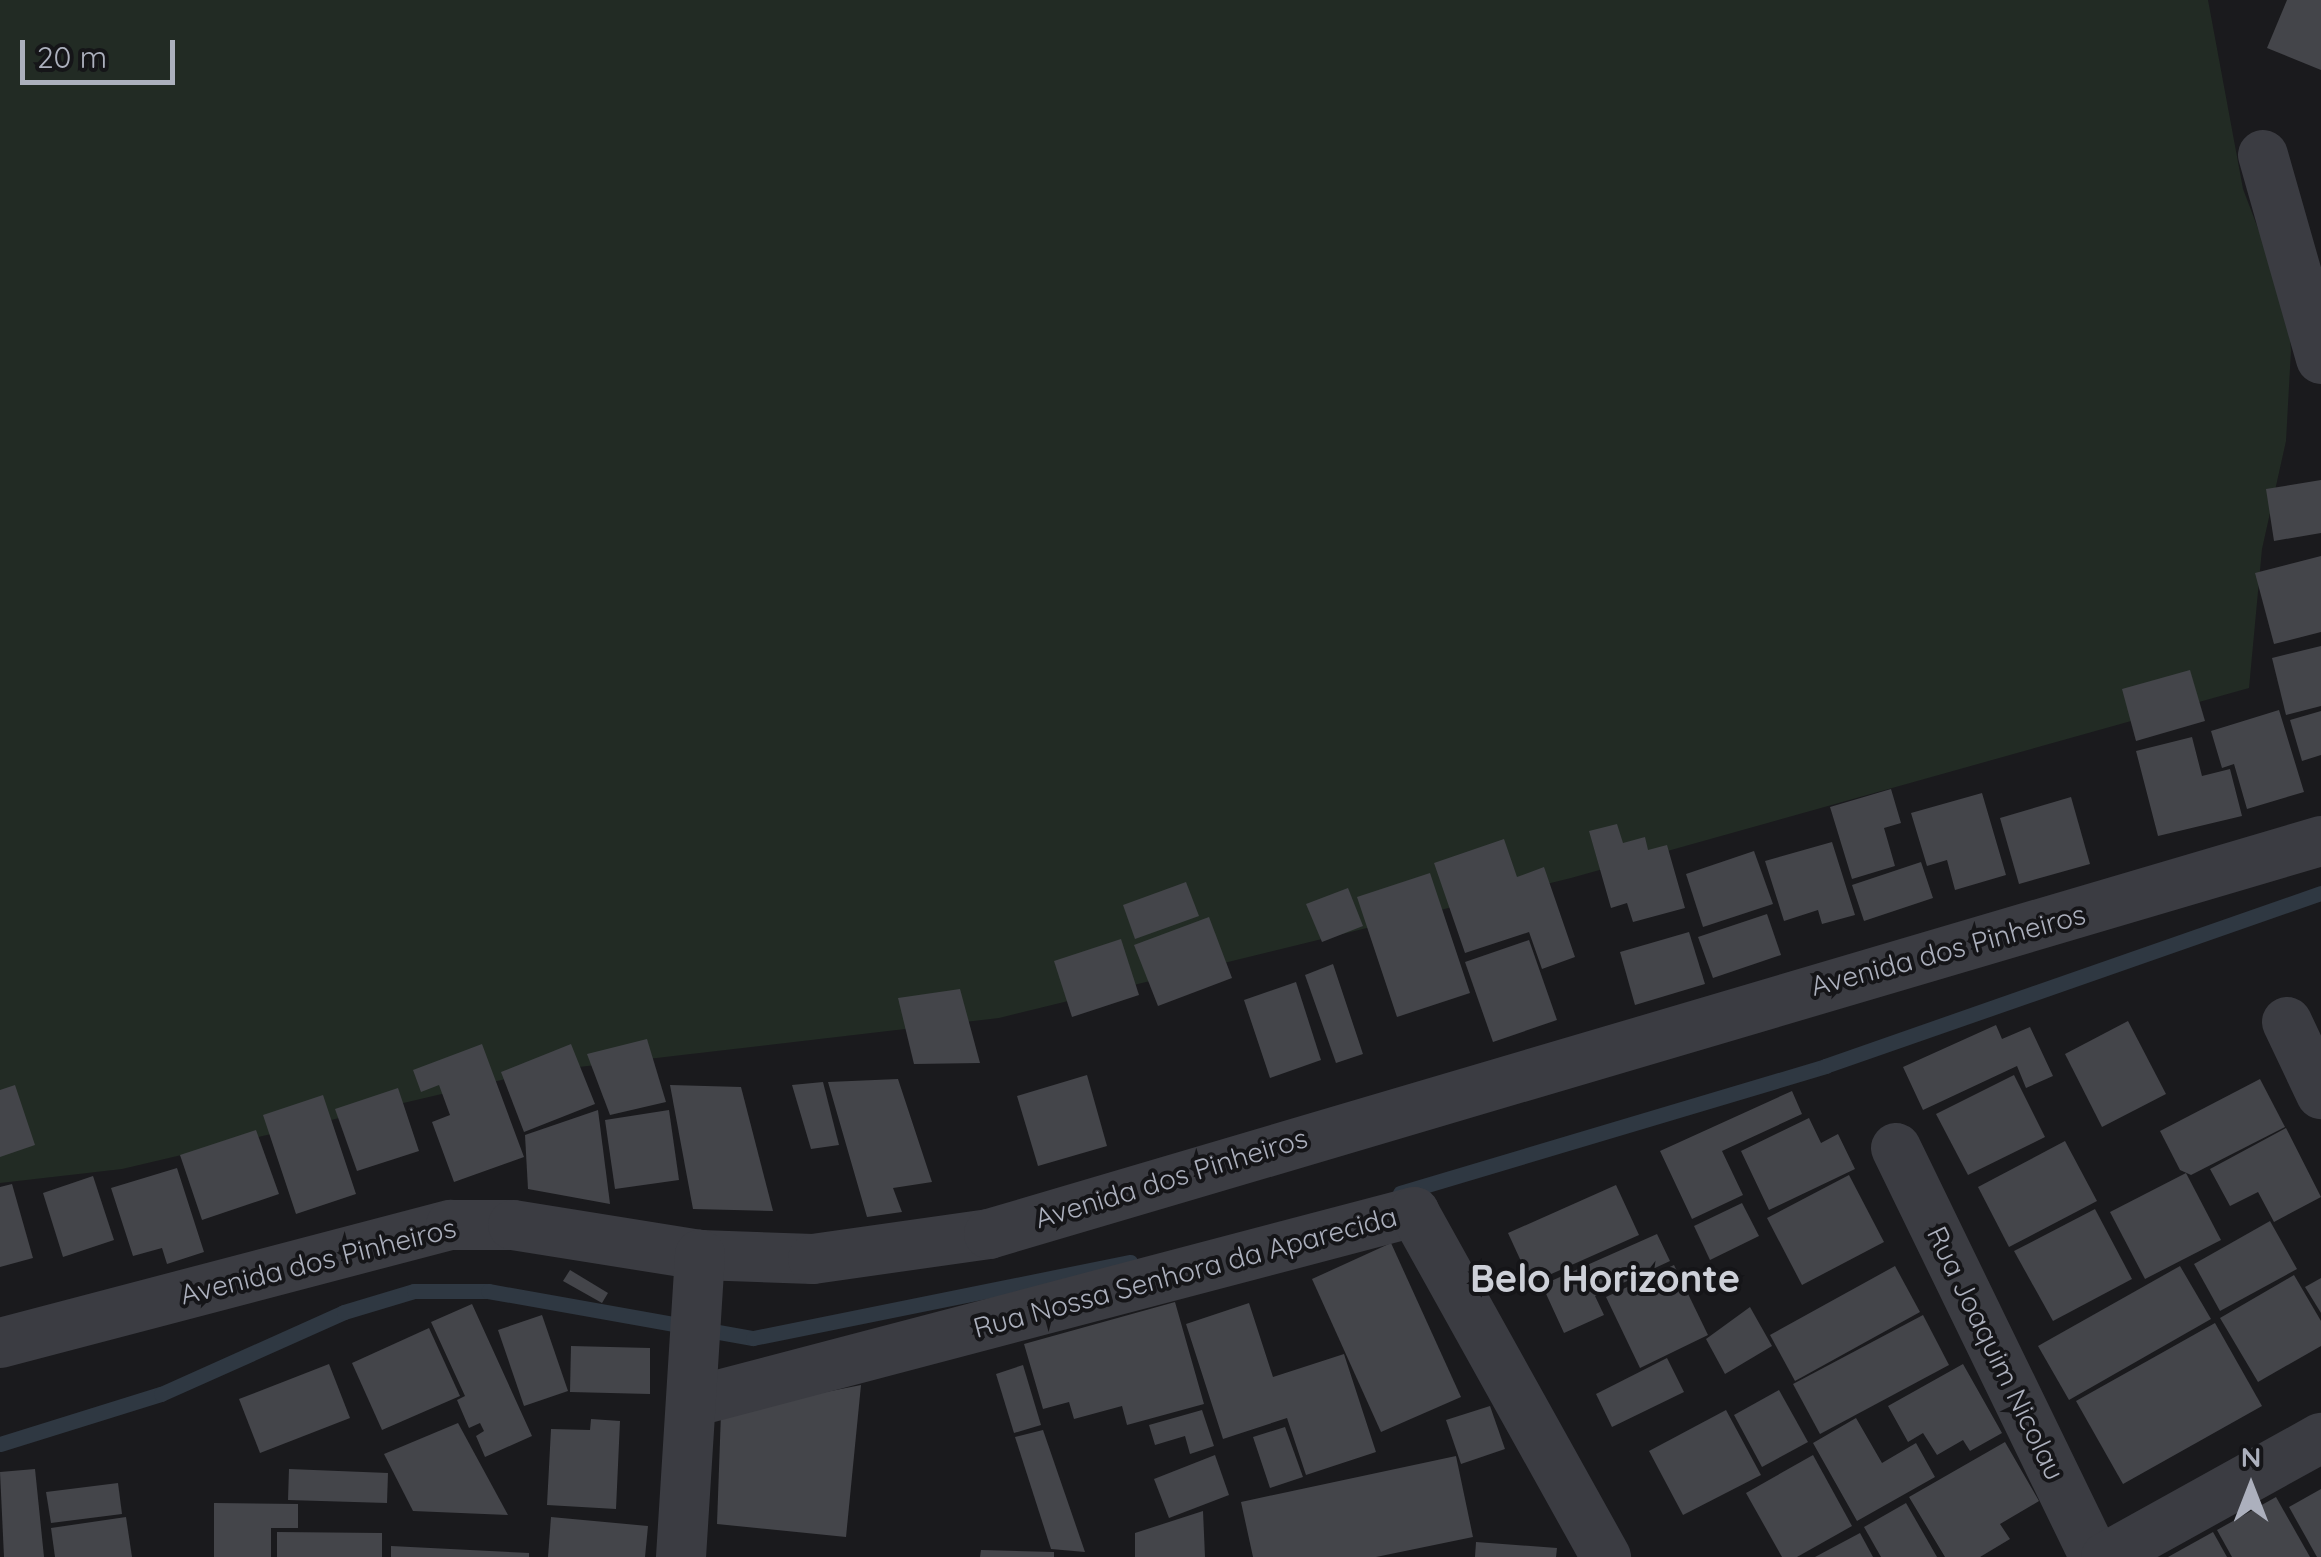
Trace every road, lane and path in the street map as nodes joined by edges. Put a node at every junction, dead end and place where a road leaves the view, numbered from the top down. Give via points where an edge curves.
1 (2263, 155) dead end
2 (2321, 359) edge
3 (2321, 841) edge
4 (2287, 1022) dead end
5 (2321, 1094) edge
6 (1896, 1148) dead end
7 (699, 1271) junction
8 (0, 1344) edge
9 (693, 1381) junction
10 (2321, 1438) edge
11 (681, 1557) edge
12 (1606, 1557) edge
13 (2095, 1557) edge
14 (2106, 1557) edge

1 - 2 street
3 - 7 street, Avenida dos Pinheiros via 988,1234
4 - 5 street
6 - 13 street, Rua Joaquim Nicolau
7 - 8 street, Avenida dos Pinheiros via 513,1225 451,1225
7 - 9 street
9 - 11 street
9 - 12 street, Rua Nossa Senhora da Aparecida via 1414,1212
10 - 14 street

